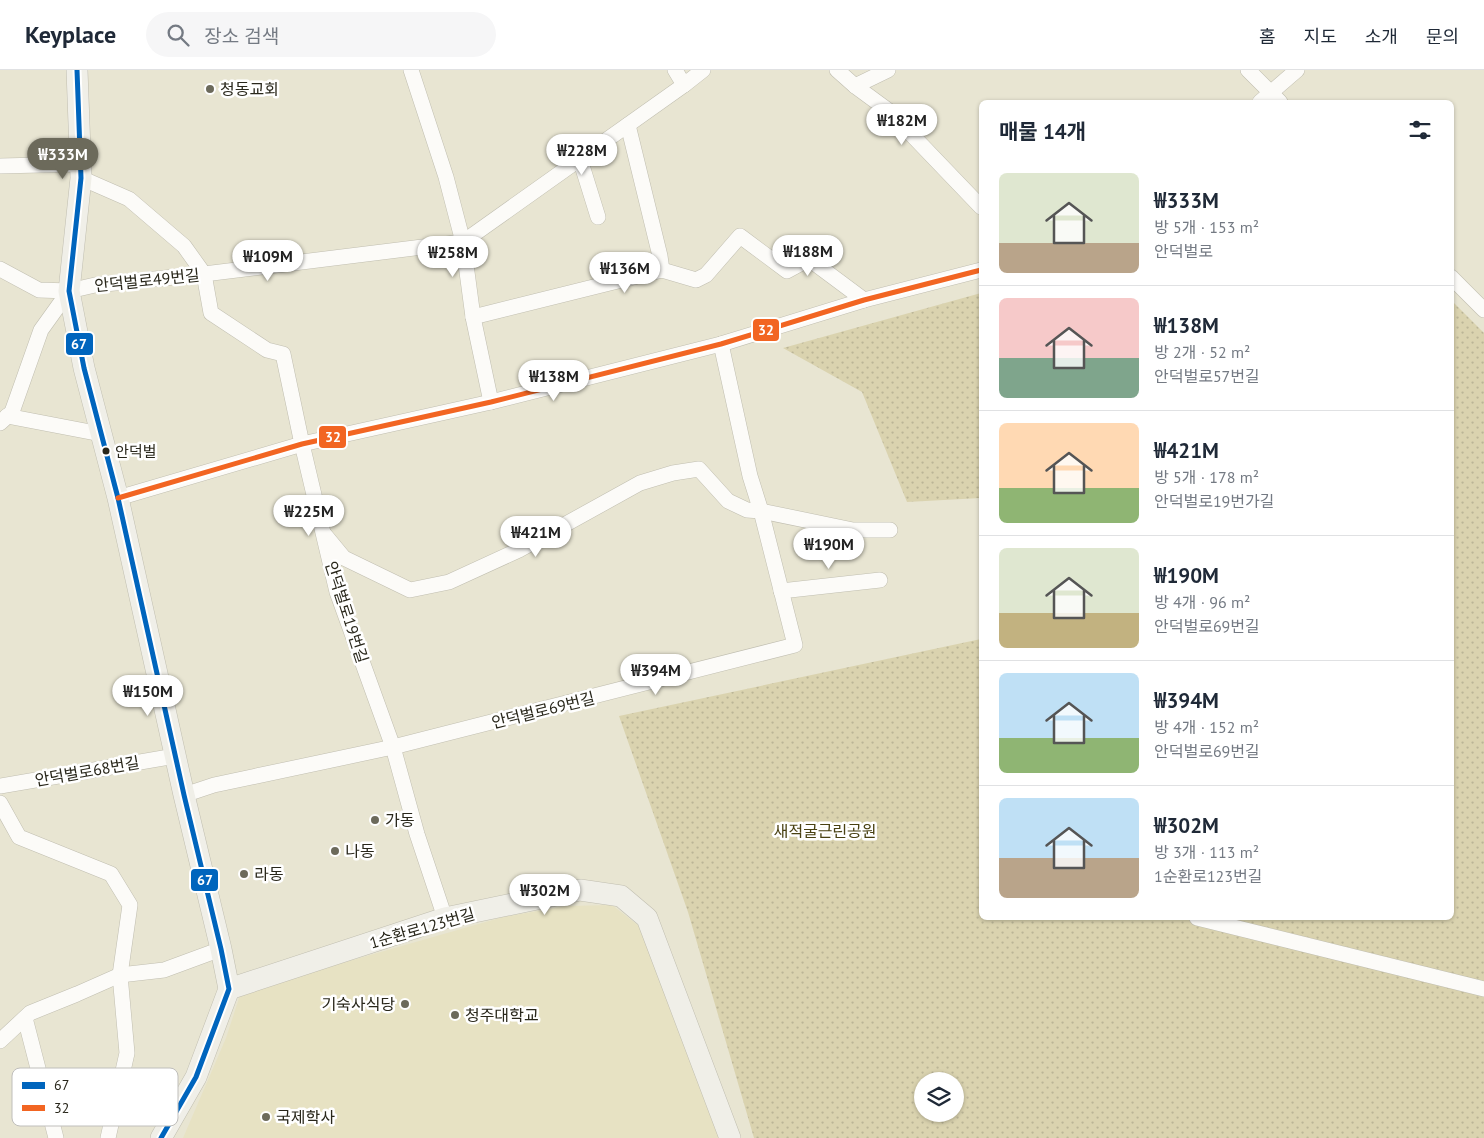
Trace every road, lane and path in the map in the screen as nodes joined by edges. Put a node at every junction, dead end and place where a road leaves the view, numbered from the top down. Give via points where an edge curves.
1 (77, 70) edge
2 (411, 70) edge
3 (675, 70) edge
4 (703, 70) edge
5 (837, 70) edge
6 (888, 70) edge
7 (1248, 70) edge
8 (1297, 70) edge
9 (684, 86) junction
10 (855, 86) junction
11 (1270, 99) edge
12 (628, 126) junction
13 (580, 159) junction
14 (0, 166) edge
15 (81, 171) junction
16 (979, 204) edge
17 (598, 217) dead end
18 (463, 242) junction
19 (0, 269) edge
20 (662, 270) junction
21 (979, 271) edge
22 (204, 274) junction
23 (1454, 280) edge
24 (69, 291) junction
25 (864, 300) junction
26 (1484, 310) edge
27 (473, 317) junction
28 (721, 344) junction
29 (491, 402) junction
30 (4, 419) edge
31 (101, 434) junction
32 (302, 444) junction
33 (118, 498) junction
34 (761, 511) junction
35 (890, 530) dead end
36 (323, 531) junction
37 (880, 580) dead end
38 (781, 591) junction
39 (393, 747) junction
40 (175, 756) junction
41 (0, 786) edge
42 (184, 795) junction
43 (0, 803) edge
44 (445, 918) junction
45 (1205, 920) edge
46 (221, 950) junction
47 (120, 975) junction
48 (229, 989) junction
49 (1484, 989) edge
50 (25, 1018) junction
51 (0, 1041) edge
52 (38, 1068) edge
53 (124, 1068) edge
54 (178, 1109) edge
55 (169, 1126) edge
56 (162, 1138) edge
57 (730, 1138) edge

1 - 15 street
2 - 18 street via 446,177
3 - 9 street
4 - 9 street
5 - 10 street
6 - 10 street
7 - 11 street
8 - 11 street
9 - 12 street
10 - 16 street via 889,111
12 - 13 street
12 - 20 street
13 - 17 street
13 - 18 street
14 - 15 street
15 - 22 street, 안덕벌로19번길 via 129,199 184,246
15 - 24 street
18 - 22 street, 안덕벌로49번길
18 - 27 street
19 - 24 street, 안덕벌로49번길 via 39,290
20 - 25 street via 696,280 706,275 740,236 787,271 808,259
20 - 27 street
21 - 25 street
22 - 24 street, 안덕벌로49번길 via 95,285
22 - 32 street, 안덕벌로19번길 via 211,313 267,350 283,354
23 - 26 street
24 - 30 street via 41,330 12,412
24 - 31 street
25 - 28 street
27 - 29 street
28 - 29 street
28 - 34 street, 안덕벌로69번길 via 750,476
29 - 32 street
30 - 31 street
31 - 33 street
32 - 33 street
32 - 36 street, 안덕벌로19번길
33 - 40 street
34 - 35 street via 853,530
34 - 36 street via 748,510 728,501 699,469 673,473 640,483 520,550 449,582 410,590 344,558
34 - 38 street, 안덕벌로69번길
36 - 39 street, 안덕벌로19번길 via 337,592
37 - 38 street
38 - 39 street, 안덕벌로69번길 via 796,645
39 - 42 street, 안덕벌로69번길
39 - 44 street, 안덕벌로19번길
40 - 41 street, 안덕벌로68번길
40 - 42 street
42 - 46 street
43 - 47 street via 19,837 111,874 130,905
44 - 48 street, 1순환로123번길
44 - 57 street, 1순환로123번길 via 580,890 622,896 647,918
45 - 49 street
46 - 47 street via 164,970
46 - 48 street
47 - 50 street
47 - 53 street via 127,1053
48 - 54 street via 196,1077
50 - 51 street
50 - 52 street
55 - 56 street

